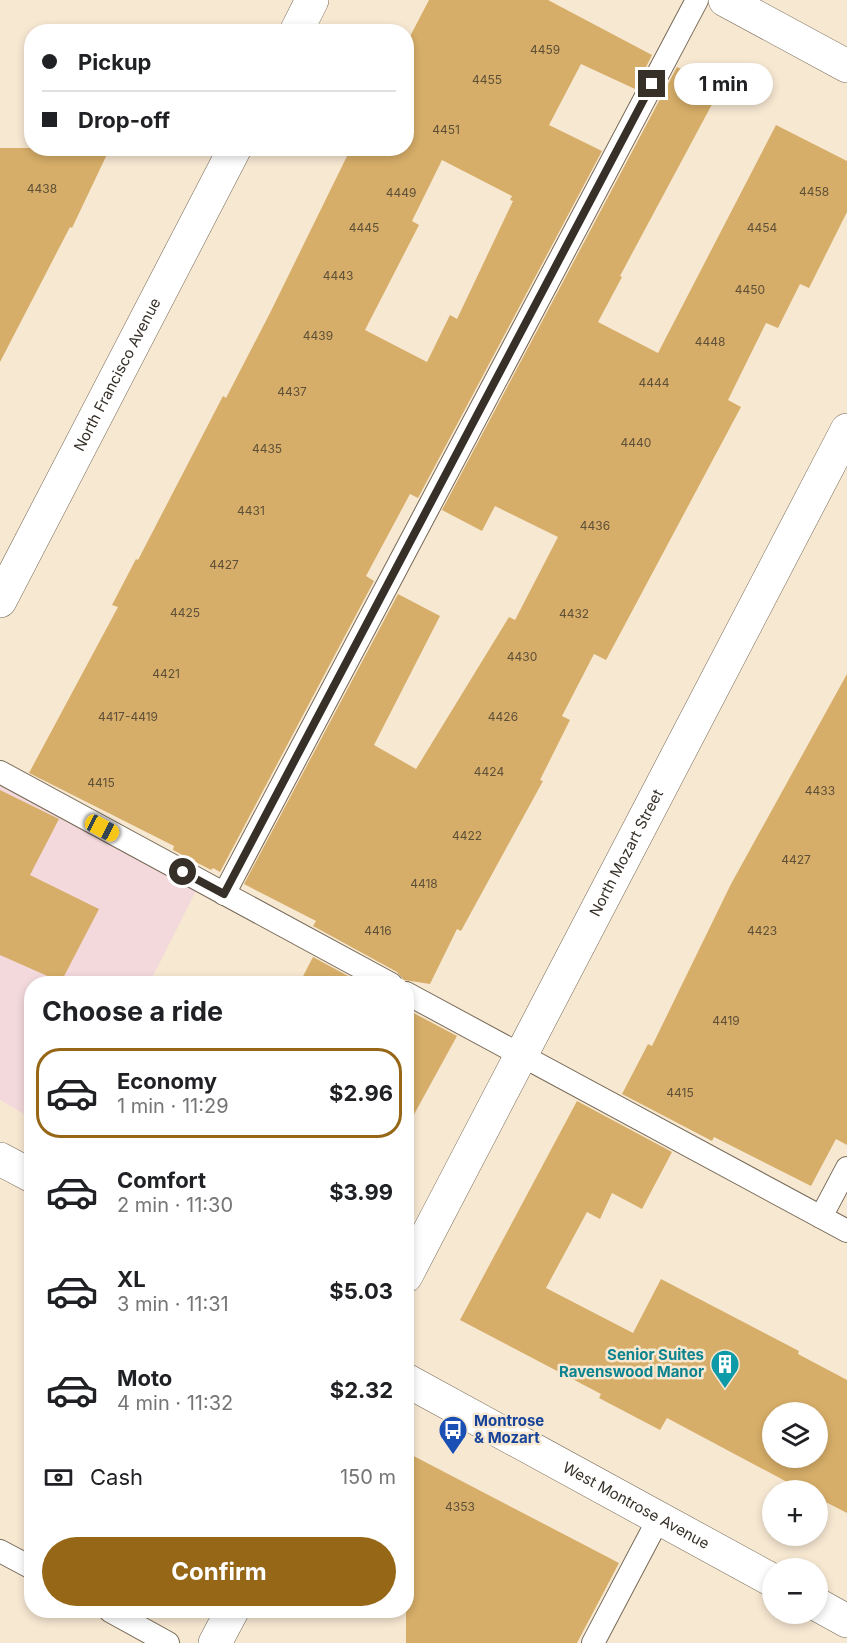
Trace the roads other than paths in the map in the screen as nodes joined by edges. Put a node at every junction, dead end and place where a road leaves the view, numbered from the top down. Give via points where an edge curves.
1 (312, 0) edge
2 (697, 0) edge
3 (725, 0) edge
4 (300, 24) edge
5 (847, 66) edge
6 (231, 156) edge
7 (847, 430) edge
8 (0, 602) edge
9 (0, 772) edge
10 (224, 894) junction
11 (376, 976) edge
12 (414, 997) edge
13 (521, 1054) junction
14 (0, 1159) edge
15 (847, 1168) edge
16 (24, 1172) edge
17 (821, 1217) junction
18 (847, 1231) edge
19 (414, 1261) edge
20 (414, 1384) edge
21 (659, 1518) junction
22 (0, 1551) edge
23 (24, 1564) edge
24 (762, 1575) edge
25 (828, 1611) edge
26 (123, 1618) edge
27 (228, 1618) edge
28 (847, 1621) edge
29 (168, 1643) edge
30 (215, 1643) edge
31 (593, 1643) edge

1 - 4 street
2 - 10 lane
3 - 5 street
6 - 8 street, North Francisco Avenue
7 - 13 street, North Mozart Street
9 - 10 lane
10 - 11 lane
12 - 13 lane
13 - 17 lane
13 - 19 street, North Mozart Street
14 - 16 street
15 - 17 lane
17 - 18 lane
20 - 21 street, West Montrose Avenue
21 - 24 street, West Montrose Avenue
21 - 31 lane
22 - 23 lane
25 - 28 street
26 - 29 lane
27 - 30 street

